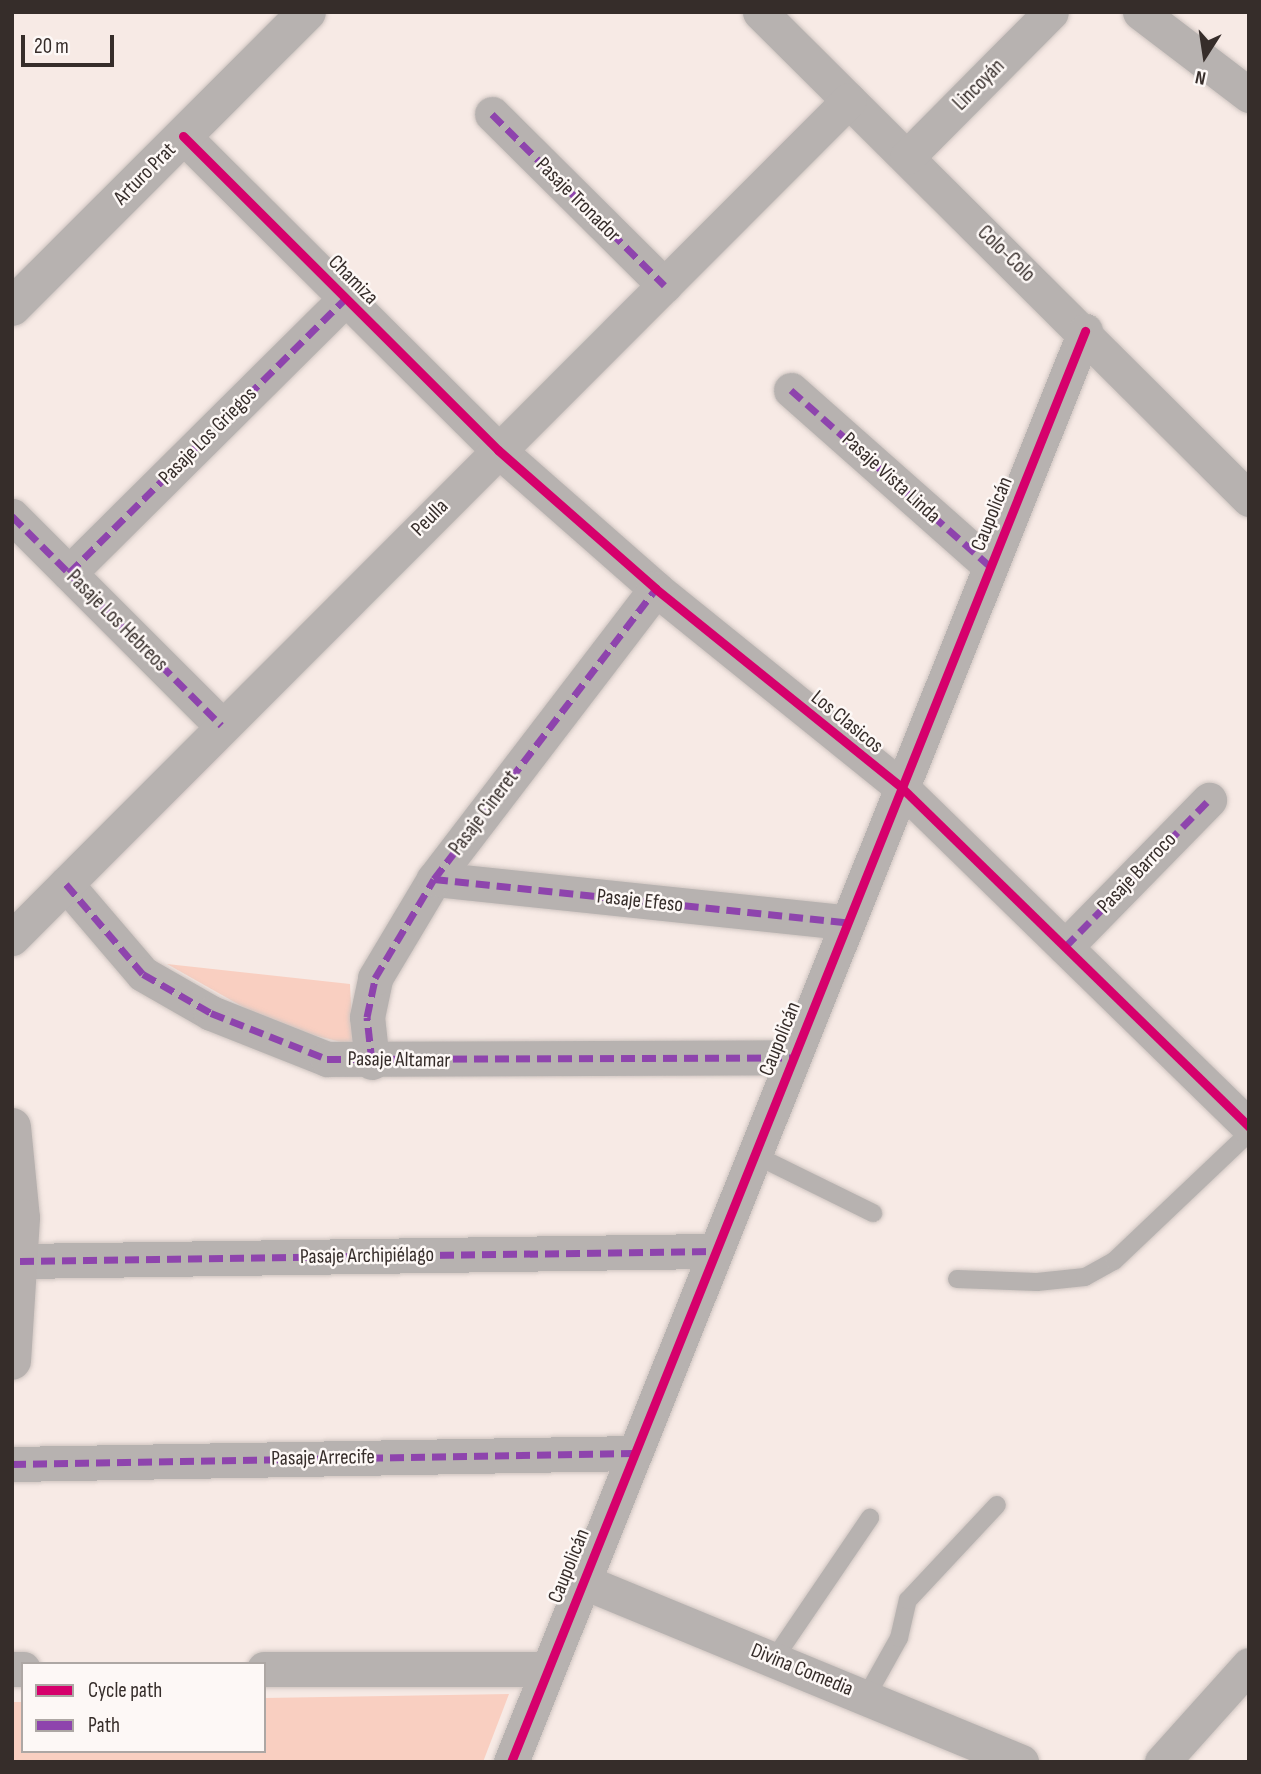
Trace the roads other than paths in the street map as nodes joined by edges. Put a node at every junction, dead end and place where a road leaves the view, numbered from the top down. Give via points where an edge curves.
1 (307, 12) edge
2 (760, 12) edge
3 (1051, 12) edge
4 (1140, 12) edge
5 (1249, 95) edge
6 (849, 100) junction
7 (492, 114) dead end
8 (183, 136) junction
9 (907, 157) junction
10 (664, 285) junction
11 (346, 298) junction
12 (12, 307) edge
13 (1085, 331) junction
14 (791, 390) dead end
15 (498, 450) junction
16 (1243, 480) edge
17 (12, 516) edge
18 (990, 566) junction
19 (69, 573) junction
20 (656, 589) junction
21 (221, 725) junction
22 (901, 787) junction
23 (1209, 800) dead end
24 (434, 879) junction
25 (66, 884) junction
26 (846, 922) junction
27 (12, 938) edge
28 (1065, 947) junction
29 (792, 1057) junction
30 (372, 1062) junction
31 (12, 1126) edge
32 (1249, 1127) edge
33 (1249, 1133) edge
34 (753, 1154) junction
35 (873, 1213) dead end
36 (714, 1251) junction
37 (20, 1261) junction
38 (957, 1279) dead end
39 (12, 1361) edge
40 (633, 1453) junction
41 (12, 1464) edge
42 (997, 1505) dead end
43 (870, 1518) dead end
44 (582, 1581) junction
45 (774, 1659) junction
46 (1249, 1665) edge
47 (266, 1669) edge
48 (546, 1669) junction
49 (866, 1697) junction
50 (511, 1762) edge
51 (1021, 1762) edge
52 (1163, 1762) edge

1 - 8 street, Arturo Prat
2 - 6 street, Colo-Colo
3 - 9 street, Lincoyán
4 - 5 street
6 - 9 street, Colo-Colo
6 - 10 street, Peulla
7 - 10 street, Pasaje Tronador
8 - 11 street, Chamiza
8 - 12 street, Arturo Prat
9 - 13 street, Colo-Colo
10 - 15 street, Peulla
11 - 15 street, Chamiza
11 - 19 street, Pasaje Los Griegos
13 - 16 street, Colo-Colo
13 - 18 street, Caupolicán
14 - 18 street, Pasaje Vista Linda
15 - 20 street, Los Clasicos
15 - 21 street, Peulla
17 - 19 street, Pasaje Los Hebreos
18 - 22 street, Caupolicán
19 - 21 street, Pasaje Los Hebreos
20 - 22 street, Los Clasicos
20 - 24 street, Pasaje Cineret
21 - 25 street, Peulla
22 - 26 street, Caupolicán
22 - 28 street, Los Clasicos
23 - 28 street, Pasaje Barroco
24 - 26 street, Pasaje Efeso
24 - 30 street, Pasaje Cineret via 375,978 367,1017
25 - 27 street, Peulla
25 - 30 street, Pasaje Altamar via 144,974 211,1013 327,1059
26 - 29 street, Caupolicán
28 - 32 street, Los Clasicos
29 - 30 street, Pasaje Altamar
29 - 34 street, Caupolicán
31 - 37 main road
33 - 38 lane via 1114,1261 1085,1278 1037,1282
34 - 35 lane
34 - 36 street, Caupolicán
36 - 37 street, Pasaje Archipiélago
36 - 40 street, Caupolicán
37 - 39 main road
40 - 41 street, Pasaje Arrecife
40 - 44 street, Caupolicán
42 - 49 lane via 908,1600 899,1638
43 - 45 lane
44 - 45 street, Divina Comedia
44 - 48 street, Caupolicán
45 - 49 street, Divina Comedia
46 - 52 street
47 - 48 street
48 - 50 street, Caupolicán
49 - 51 street, Divina Comedia

